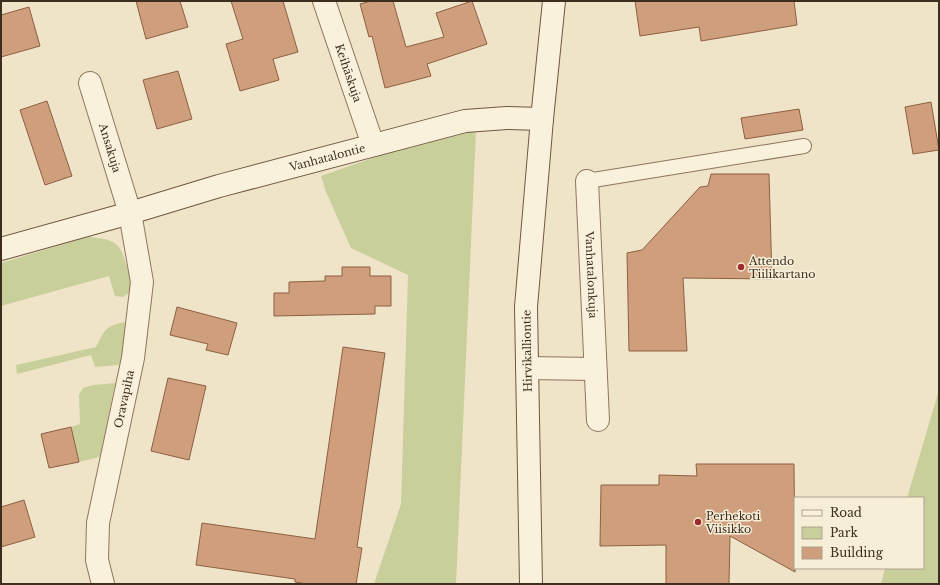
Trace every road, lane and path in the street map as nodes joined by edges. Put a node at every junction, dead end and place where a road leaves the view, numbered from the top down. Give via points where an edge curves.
1 (324, 1) edge
2 (554, 1) edge
3 (90, 83) dead end
4 (542, 119) junction
5 (373, 145) junction
6 (804, 146) dead end
7 (587, 181) joint
8 (130, 213) junction
9 (1, 249) edge
10 (527, 368) junction
11 (596, 369) junction
12 (598, 420) dead end
13 (103, 584) edge
14 (531, 584) edge

1 - 5 street, Keihäskuja
2 - 4 street
3 - 8 street, Ansakuja
4 - 5 street, Vanhatalontie via 465,121
4 - 10 street, Hirvikalliontie via 526,307
5 - 8 street, Vanhatalontie via 219,186
6 - 7 lane
7 - 11 street, Vanhatalonkuja
8 - 9 street, Vanhatalontie
8 - 13 street, Oravapiha via 142,282 133,358 98,523 97,560
10 - 11 street
10 - 14 street, Hirvikalliontie
11 - 12 street, Vanhatalonkuja

